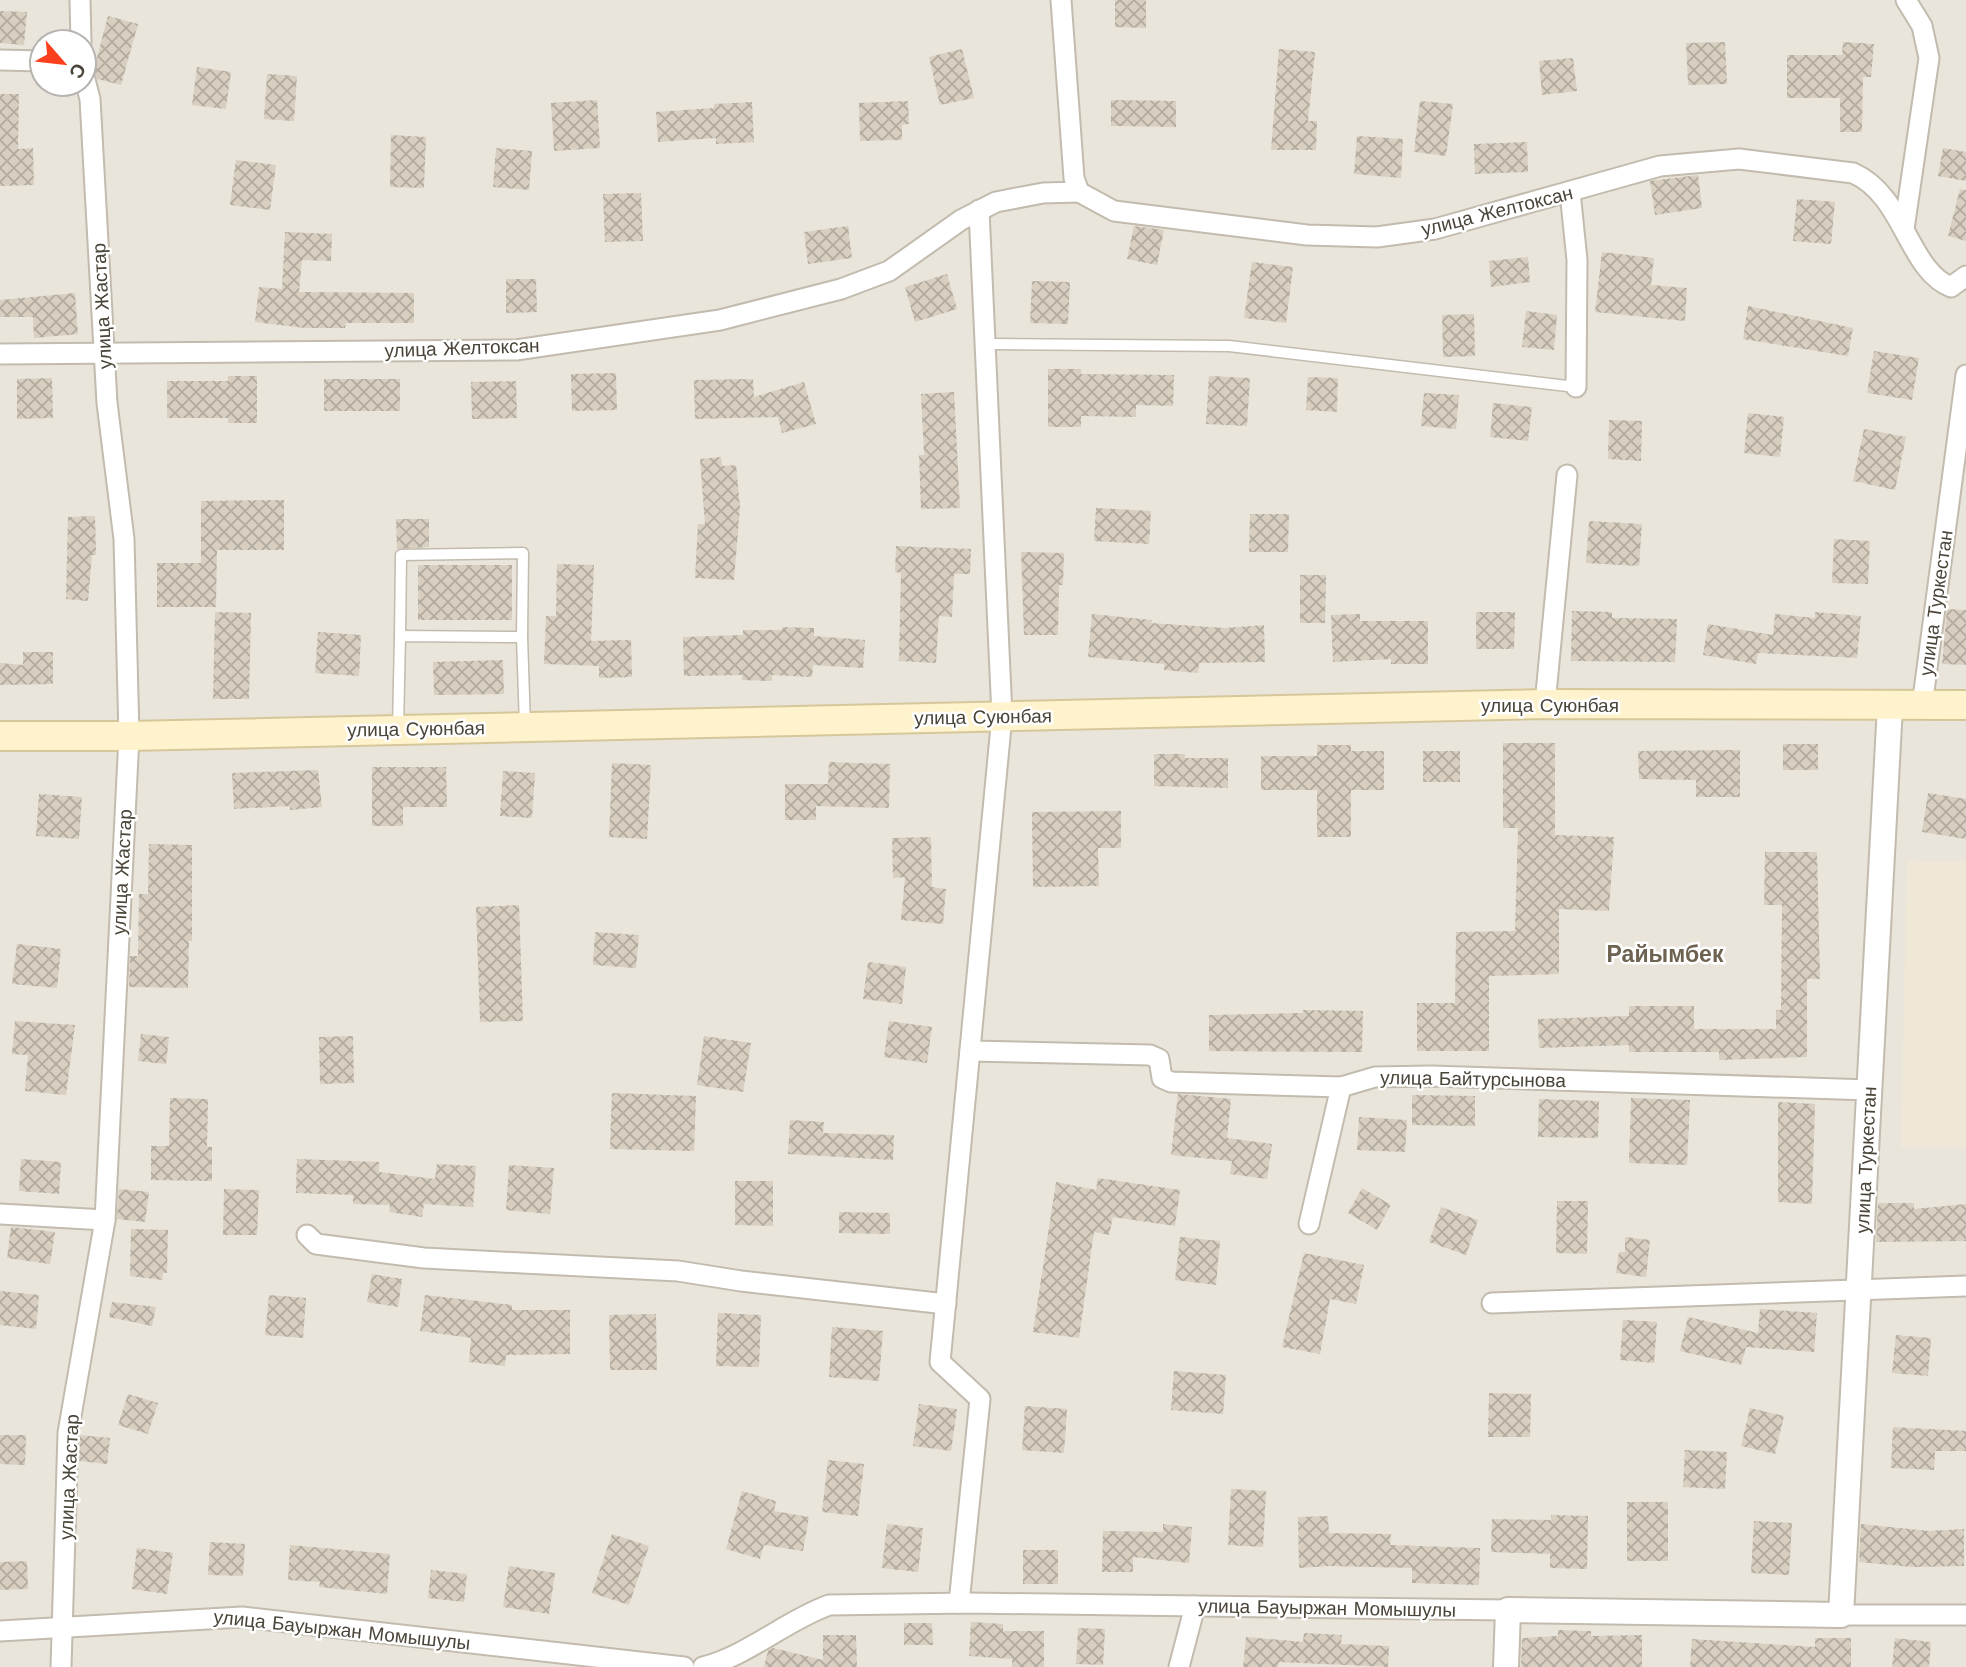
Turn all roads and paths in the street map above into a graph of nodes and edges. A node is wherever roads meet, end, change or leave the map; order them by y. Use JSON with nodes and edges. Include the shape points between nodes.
{"nodes":[{"id":1,"x":80,"y":0,"type":"edge"},
{"id":2,"x":1061,"y":0,"type":"edge"},
{"id":3,"x":1906,"y":0,"type":"edge"},
{"id":4,"x":81,"y":28,"type":"edge"},
{"id":5,"x":0,"y":60,"type":"edge"},
{"id":6,"x":28,"y":61,"type":"edge"},
{"id":7,"x":90,"y":98,"type":"edge"},
{"id":8,"x":1079,"y":192,"type":"junction"},
{"id":9,"x":1570,"y":192,"type":"junction"},
{"id":10,"x":979,"y":211,"type":"junction"},
{"id":11,"x":1904,"y":229,"type":"junction"},
{"id":12,"x":1966,"y":276,"type":"edge"},
{"id":13,"x":987,"y":344,"type":"junction"},
{"id":14,"x":106,"y":351,"type":"junction"},
{"id":15,"x":0,"y":354,"type":"edge"},
{"id":16,"x":1966,"y":375,"type":"edge"},
{"id":17,"x":1576,"y":387,"type":"joint"},
{"id":18,"x":1567,"y":474,"type":"dead end"},
{"id":19,"x":400,"y":636,"type":"junction"},
{"id":20,"x":522,"y":636,"type":"junction"},
{"id":21,"x":1545,"y":704,"type":"junction"},
{"id":22,"x":1966,"y":705,"type":"edge"},
{"id":23,"x":1890,"y":706,"type":"junction"},
{"id":24,"x":1922,"y":706,"type":"junction"},
{"id":25,"x":1002,"y":716,"type":"junction"},
{"id":26,"x":525,"y":727,"type":"junction"},
{"id":27,"x":398,"y":730,"type":"junction"},
{"id":28,"x":0,"y":736,"type":"edge"},
{"id":29,"x":129,"y":736,"type":"junction"},
{"id":30,"x":970,"y":1051,"type":"junction"},
{"id":31,"x":1342,"y":1087,"type":"junction"},
{"id":32,"x":1870,"y":1090,"type":"junction"},
{"id":33,"x":0,"y":1214,"type":"edge"},
{"id":34,"x":105,"y":1220,"type":"junction"},
{"id":35,"x":1309,"y":1224,"type":"dead end"},
{"id":36,"x":307,"y":1235,"type":"dead end"},
{"id":37,"x":1966,"y":1286,"type":"edge"},
{"id":38,"x":1860,"y":1290,"type":"junction"},
{"id":39,"x":1492,"y":1303,"type":"dead end"},
{"id":40,"x":946,"y":1304,"type":"junction"},
{"id":41,"x":959,"y":1603,"type":"junction"},
{"id":42,"x":1195,"y":1606,"type":"junction"},
{"id":43,"x":1508,"y":1610,"type":"junction"},
{"id":44,"x":1842,"y":1615,"type":"junction"},
{"id":45,"x":1966,"y":1615,"type":"edge"},
{"id":46,"x":62,"y":1629,"type":"junction"},
{"id":47,"x":0,"y":1631,"type":"edge"},
{"id":48,"x":61,"y":1667,"type":"edge"},
{"id":49,"x":684,"y":1667,"type":"edge"},
{"id":50,"x":703,"y":1667,"type":"edge"},
{"id":51,"x":1179,"y":1667,"type":"edge"},
{"id":52,"x":1506,"y":1667,"type":"edge"}],
"edges":[{"from":1,"to":4,"type":"street"},
{"from":2,"to":8,"type":"street","via":[[1074,178]]},
{"from":3,"to":11,"type":"street","via":[[1922,26],[1929,58]]},
{"from":5,"to":6,"type":"street"},
{"from":7,"to":14,"type":"street","name":"улица Жастар"},
{"from":8,"to":9,"type":"street","name":"улица Желтоксан","via":[[1114,211],[1307,235],[1377,237],[1434,229]]},
{"from":8,"to":10,"type":"street","name":"улица Желтоксан","via":[[1043,193],[996,202]]},
{"from":9,"to":11,"type":"street","name":"улица Желтоксан","via":[[1660,166],[1739,159],[1853,173],[1868,179]]},
{"from":9,"to":17,"type":"street","via":[[1577,260]]},
{"from":10,"to":13,"type":"street"},
{"from":10,"to":14,"type":"street","name":"улица Желтоксан","via":[[889,271],[841,289],[720,320],[516,350]]},
{"from":11,"to":12,"type":"street","name":"улица Желтоксан","via":[[1940,283],[1951,287]]},
{"from":13,"to":17,"type":"lane","via":[[1228,346]]},
{"from":13,"to":25,"type":"street"},
{"from":14,"to":15,"type":"street","name":"улица Желтоксан"},
{"from":14,"to":29,"type":"street","name":"улица Жастар","via":[[107,403],[124,539]]},
{"from":16,"to":24,"type":"street","name":"улица Туркестан"},
{"from":18,"to":21,"type":"street"},
{"from":19,"to":20,"type":"lane"},
{"from":19,"to":20,"type":"lane","via":[[401,555],[523,553]]},
{"from":19,"to":27,"type":"lane"},
{"from":20,"to":26,"type":"lane"},
{"from":21,"to":23,"type":"main road","name":"улица Суюнбая"},
{"from":21,"to":25,"type":"main road","name":"улица Суюнбая"},
{"from":22,"to":24,"type":"main road","name":"улица Суюнбая"},
{"from":23,"to":24,"type":"main road","name":"улица Суюнбая"},
{"from":23,"to":32,"type":"street","name":"улица Туркестан"},
{"from":25,"to":26,"type":"main road","name":"улица Суюнбая"},
{"from":25,"to":30,"type":"street"},
{"from":26,"to":27,"type":"main road","name":"улица Суюнбая"},
{"from":27,"to":29,"type":"main road","name":"улица Суюнбая"},
{"from":28,"to":29,"type":"main road","name":"улица Суюнбая"},
{"from":29,"to":34,"type":"street","name":"улица Жастар"},
{"from":30,"to":31,"type":"street","name":"улица Байтурсынова","via":[[1150,1055],[1159,1059],[1162,1078],[1171,1082]]},
{"from":30,"to":40,"type":"street"},
{"from":31,"to":32,"type":"street","name":"улица Байтурсынова","via":[[1375,1077],[1431,1076]]},
{"from":31,"to":35,"type":"street"},
{"from":32,"to":38,"type":"street","name":"улица Туркестан"},
{"from":33,"to":34,"type":"street"},
{"from":34,"to":46,"type":"street","name":"улица Жастар","via":[[68,1433]]},
{"from":36,"to":40,"type":"street","via":[[316,1244],[424,1258],[620,1266]]},
{"from":37,"to":38,"type":"street"},
{"from":38,"to":39,"type":"street"},
{"from":38,"to":44,"type":"street","name":"улица Туркестан"},
{"from":40,"to":41,"type":"street","via":[[940,1362],[980,1399]]},
{"from":41,"to":42,"type":"street","name":"улица Бауыржан Момышулы"},
{"from":41,"to":50,"type":"street","name":"улица Бауыржан Момышулы","via":[[829,1605],[725,1661]]},
{"from":42,"to":43,"type":"street","name":"улица Бауыржан Момышулы"},
{"from":42,"to":51,"type":"street"},
{"from":43,"to":44,"type":"street","name":"улица Бауыржан Момышулы"},
{"from":43,"to":52,"type":"street"},
{"from":44,"to":45,"type":"street","name":"улица Бауыржан Момышулы"},
{"from":46,"to":47,"type":"street","name":"улица Бауыржан Момышулы"},
{"from":46,"to":48,"type":"street","name":"улица Жастар"},
{"from":46,"to":49,"type":"street","name":"улица Бауыржан Момышулы","via":[[242,1617]]}]}
